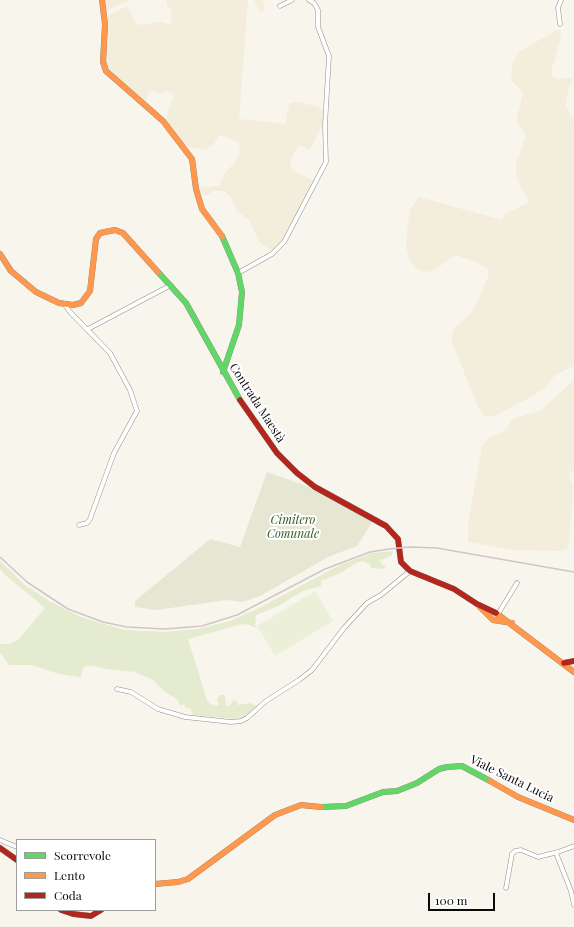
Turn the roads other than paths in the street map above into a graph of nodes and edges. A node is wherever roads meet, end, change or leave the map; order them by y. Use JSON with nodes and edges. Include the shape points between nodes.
{"nodes":[{"id":1,"x":102,"y":0,"type":"edge"},
{"id":2,"x":292,"y":0,"type":"edge"},
{"id":3,"x":309,"y":0,"type":"edge"},
{"id":4,"x":561,"y":0,"type":"edge"},
{"id":5,"x":280,"y":6,"type":"dead end"},
{"id":6,"x":560,"y":24,"type":"dead end"},
{"id":7,"x":0,"y":254,"type":"edge"},
{"id":8,"x":238,"y":273,"type":"junction"},
{"id":9,"x":171,"y":285,"type":"junction"},
{"id":10,"x":65,"y":305,"type":"junction"},
{"id":11,"x":88,"y":329,"type":"junction"},
{"id":12,"x":223,"y":372,"type":"junction"},
{"id":13,"x":79,"y":525,"type":"dead end"},
{"id":14,"x":410,"y":571,"type":"junction"},
{"id":15,"x":517,"y":583,"type":"dead end"},
{"id":16,"x":477,"y":604,"type":"junction"},
{"id":17,"x":498,"y":614,"type":"junction"},
{"id":18,"x":512,"y":623,"type":"junction"},
{"id":19,"x":574,"y":661,"type":"edge"},
{"id":20,"x":564,"y":663,"type":"junction"},
{"id":21,"x":574,"y":672,"type":"edge"},
{"id":22,"x":117,"y":689,"type":"dead end"},
{"id":23,"x":574,"y":820,"type":"edge"},
{"id":24,"x":0,"y":840,"type":"edge"},
{"id":25,"x":574,"y":846,"type":"edge"},
{"id":26,"x":16,"y":847,"type":"edge"},
{"id":27,"x":0,"y":848,"type":"edge"},
{"id":28,"x":556,"y":853,"type":"junction"},
{"id":29,"x":16,"y":859,"type":"edge"},
{"id":30,"x":156,"y":884,"type":"edge"},
{"id":31,"x":506,"y":888,"type":"dead end"},
{"id":32,"x":574,"y":905,"type":"edge"},
{"id":33,"x":64,"y":911,"type":"edge"},
{"id":34,"x":99,"y":911,"type":"edge"}],
"edges":[{"from":1,"to":8,"type":"street","via":[[105,24],[103,62],[106,71],[163,121],[192,159],[202,209],[220,231]]},
{"from":2,"to":5,"type":"street"},
{"from":3,"to":8,"type":"street","via":[[318,10],[318,27],[329,56],[325,125],[326,162],[284,242],[272,254]]},
{"from":4,"to":6,"type":"street","via":[[558,8]]},
{"from":7,"to":10,"type":"street","via":[[19,280],[36,292]]},
{"from":8,"to":12,"type":"street","via":[[242,292],[239,324]]},
{"from":9,"to":10,"type":"street","name":"Contrada Maestà","via":[[123,233],[106,230],[96,239],[92,282],[87,297],[80,303]]},
{"from":9,"to":11,"type":"street"},
{"from":9,"to":12,"type":"street","name":"Contrada Maestà","via":[[192,313]]},
{"from":10,"to":11,"type":"street"},
{"from":11,"to":13,"type":"street","via":[[110,353],[130,390],[137,411],[114,453],[90,519],[87,523]]},
{"from":12,"to":14,"type":"street","name":"Contrada Maestà","via":[[257,428],[277,453],[305,481],[386,526],[395,535],[399,543],[401,562]]},
{"from":14,"to":16,"type":"street","via":[[454,589]]},
{"from":14,"to":22,"type":"street","via":[[367,603],[312,670],[266,700],[241,721],[185,717],[158,709],[131,692]]},
{"from":15,"to":17,"type":"street"},
{"from":16,"to":17,"type":"street"},
{"from":16,"to":18,"type":"street","via":[[493,620]]},
{"from":17,"to":18,"type":"street"},
{"from":18,"to":20,"type":"street"},
{"from":19,"to":20,"type":"street"},
{"from":20,"to":21,"type":"street"},
{"from":23,"to":30,"type":"street","name":"Viale Santa Lucia","via":[[518,797],[468,768],[454,766],[439,769],[417,783],[397,791],[383,792],[346,806],[293,806],[275,816],[188,879]]},
{"from":24,"to":26,"type":"street"},
{"from":25,"to":28,"type":"street"},
{"from":27,"to":29,"type":"street"},
{"from":28,"to":31,"type":"street","via":[[538,857],[521,850],[515,851],[512,854]]},
{"from":28,"to":32,"type":"street"},
{"from":33,"to":34,"type":"street","via":[[82,916],[91,916]]}]}
